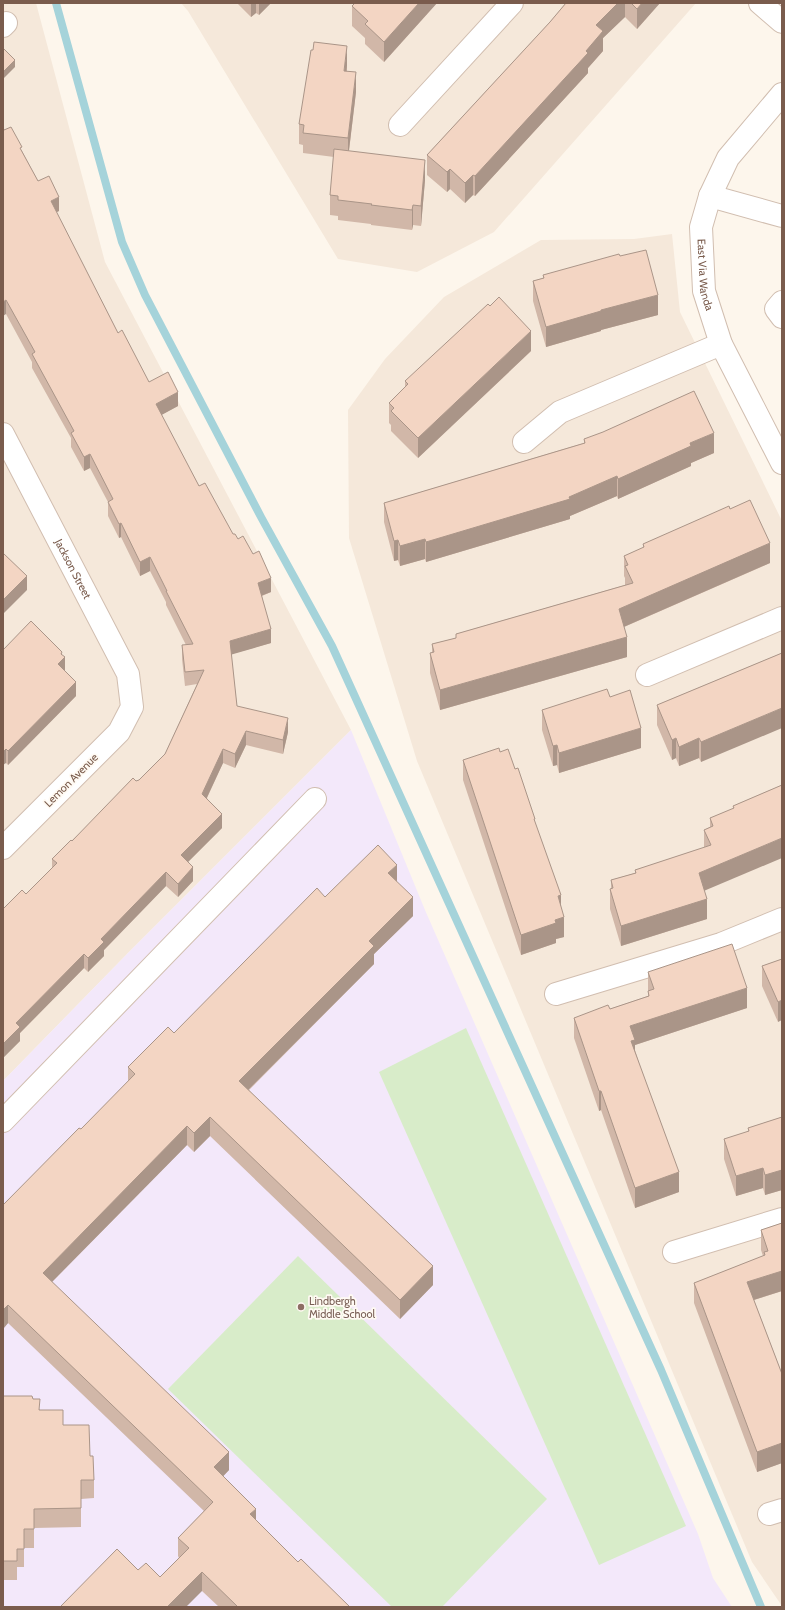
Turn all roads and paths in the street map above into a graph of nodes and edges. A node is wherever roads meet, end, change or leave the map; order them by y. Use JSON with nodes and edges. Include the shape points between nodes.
{"nodes":[{"id":1,"x":512,"y":3,"type":"edge"},
{"id":2,"x":760,"y":3,"type":"edge"},
{"id":3,"x":782,"y":22,"type":"edge"},
{"id":4,"x":782,"y":94,"type":"edge"},
{"id":5,"x":400,"y":125,"type":"dead end"},
{"id":6,"x":710,"y":196,"type":"junction"},
{"id":7,"x":782,"y":216,"type":"edge"},
{"id":8,"x":782,"y":302,"type":"edge"},
{"id":9,"x":782,"y":317,"type":"edge"},
{"id":10,"x":721,"y":344,"type":"junction"},
{"id":11,"x":3,"y":434,"type":"edge"},
{"id":12,"x":524,"y":442,"type":"dead end"},
{"id":13,"x":782,"y":463,"type":"edge"},
{"id":14,"x":782,"y":618,"type":"edge"},
{"id":15,"x":647,"y":675,"type":"dead end"},
{"id":16,"x":132,"y":707,"type":"joint"},
{"id":17,"x":316,"y":798,"type":"dead end"},
{"id":18,"x":3,"y":848,"type":"edge"},
{"id":19,"x":782,"y":919,"type":"edge"},
{"id":20,"x":556,"y":994,"type":"dead end"},
{"id":21,"x":3,"y":1121,"type":"edge"},
{"id":22,"x":782,"y":1219,"type":"edge"},
{"id":23,"x":674,"y":1252,"type":"dead end"}],
"edges":[{"from":1,"to":5,"type":"street"},
{"from":2,"to":3,"type":"street"},
{"from":4,"to":6,"type":"street","name":"East Via Wanda","via":[[728,158]]},
{"from":6,"to":7,"type":"street"},
{"from":6,"to":10,"type":"street","name":"East Via Wanda","via":[[701,227],[704,291]]},
{"from":8,"to":9,"type":"street","via":[[776,309]]},
{"from":10,"to":12,"type":"street","via":[[560,412]]},
{"from":10,"to":13,"type":"street","name":"East Via Wanda"},
{"from":11,"to":16,"type":"street","name":"Jackson Street","via":[[128,674]]},
{"from":14,"to":15,"type":"street"},
{"from":16,"to":18,"type":"street","name":"Lemon Avenue","via":[[119,732]]},
{"from":17,"to":21,"type":"street"},
{"from":19,"to":20,"type":"street","via":[[721,944]]},
{"from":22,"to":23,"type":"street"}]}
